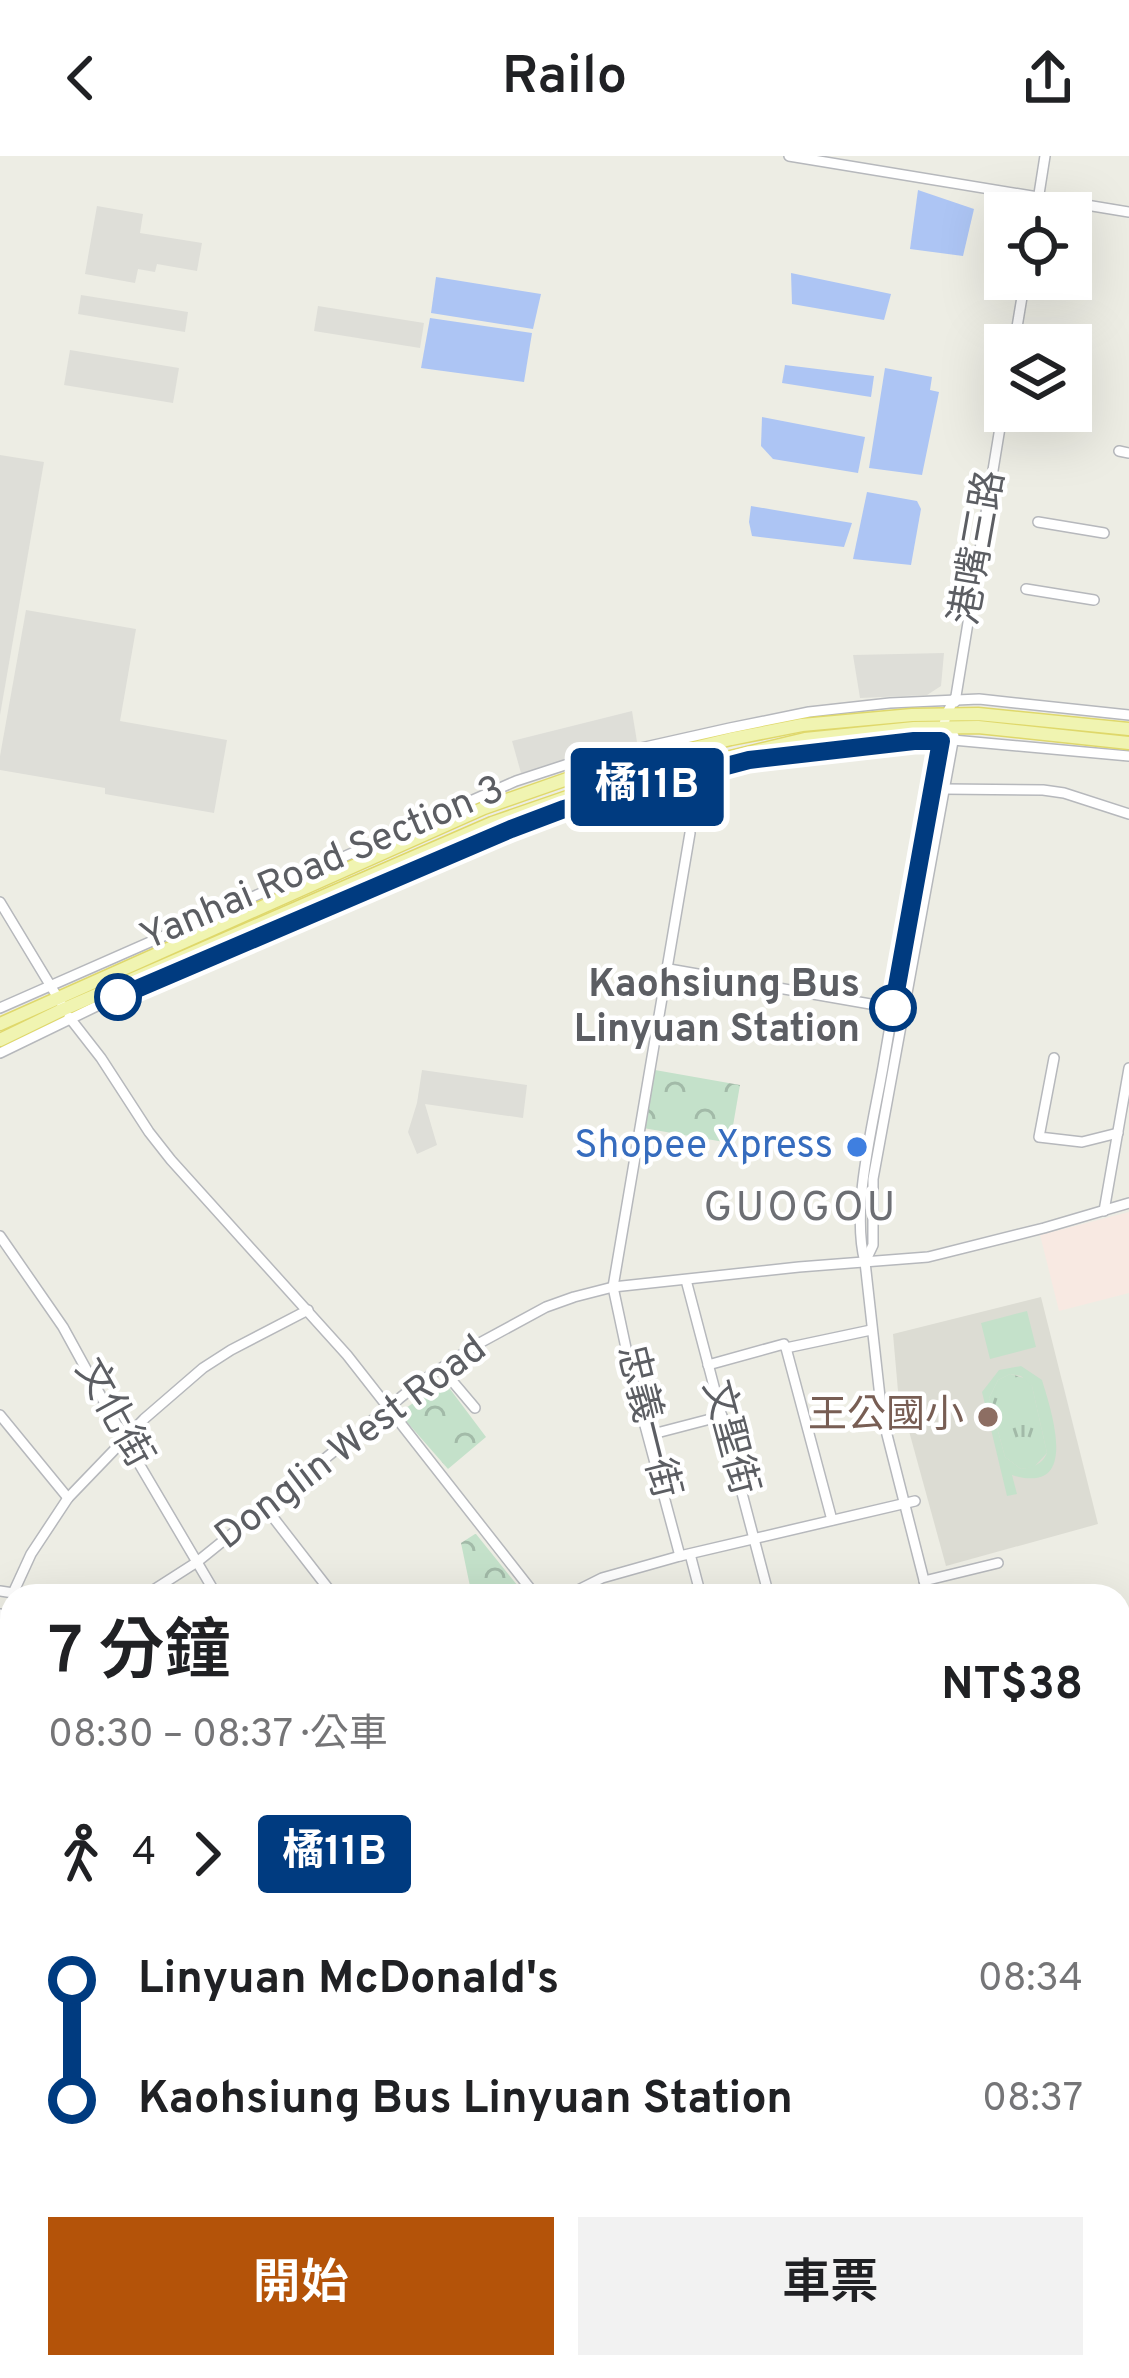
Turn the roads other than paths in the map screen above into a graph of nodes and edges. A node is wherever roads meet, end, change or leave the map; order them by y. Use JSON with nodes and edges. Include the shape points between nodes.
{"nodes":[{"id":1,"x":789,"y":156,"type":"edge"},
{"id":2,"x":1045,"y":156,"type":"edge"},
{"id":3,"x":1008,"y":192,"type":"edge"},
{"id":4,"x":1039,"y":192,"type":"edge"},
{"id":5,"x":1092,"y":206,"type":"edge"},
{"id":6,"x":1129,"y":212,"type":"edge"},
{"id":7,"x":999,"y":432,"type":"edge"},
{"id":8,"x":1038,"y":522,"type":"dead end"},
{"id":9,"x":1104,"y":533,"type":"dead end"},
{"id":10,"x":1026,"y":589,"type":"dead end"},
{"id":11,"x":1094,"y":600,"type":"dead end"},
{"id":12,"x":954,"y":699,"type":"junction"},
{"id":13,"x":1129,"y":715,"type":"edge"},
{"id":14,"x":949,"y":727,"type":"junction"},
{"id":15,"x":1129,"y":729,"type":"edge"},
{"id":16,"x":731,"y":733,"type":"junction"},
{"id":17,"x":1129,"y":743,"type":"edge"},
{"id":18,"x":1129,"y":756,"type":"edge"},
{"id":19,"x":553,"y":776,"type":"junction"},
{"id":20,"x":938,"y":789,"type":"junction"},
{"id":21,"x":562,"y":804,"type":"junction"},
{"id":22,"x":1129,"y":814,"type":"edge"},
{"id":23,"x":690,"y":833,"type":"dead end"},
{"id":24,"x":0,"y":902,"type":"edge"},
{"id":25,"x":245,"y":921,"type":"junction"},
{"id":26,"x":669,"y":969,"type":"junction"},
{"id":27,"x":60,"y":1003,"type":"junction"},
{"id":28,"x":0,"y":1008,"type":"edge"},
{"id":29,"x":899,"y":1009,"type":"junction"},
{"id":30,"x":0,"y":1024,"type":"edge"},
{"id":31,"x":0,"y":1040,"type":"edge"},
{"id":32,"x":0,"y":1053,"type":"edge"},
{"id":33,"x":1054,"y":1058,"type":"dead end"},
{"id":34,"x":1129,"y":1068,"type":"edge"},
{"id":35,"x":1118,"y":1133,"type":"junction"},
{"id":36,"x":1129,"y":1203,"type":"edge"},
{"id":37,"x":1104,"y":1211,"type":"junction"},
{"id":38,"x":0,"y":1236,"type":"edge"},
{"id":39,"x":865,"y":1262,"type":"junction"},
{"id":40,"x":686,"y":1280,"type":"junction"},
{"id":41,"x":613,"y":1287,"type":"junction"},
{"id":42,"x":308,"y":1310,"type":"junction"},
{"id":43,"x":871,"y":1330,"type":"junction"},
{"id":44,"x":787,"y":1348,"type":"junction"},
{"id":45,"x":708,"y":1364,"type":"junction"},
{"id":46,"x":442,"y":1369,"type":"junction"},
{"id":47,"x":386,"y":1407,"type":"junction"},
{"id":48,"x":475,"y":1408,"type":"dead end"},
{"id":49,"x":0,"y":1415,"type":"edge"},
{"id":50,"x":722,"y":1416,"type":"junction"},
{"id":51,"x":649,"y":1435,"type":"junction"},
{"id":52,"x":125,"y":1440,"type":"junction"},
{"id":53,"x":68,"y":1498,"type":"junction"},
{"id":54,"x":910,"y":1502,"type":"junction"},
{"id":55,"x":265,"y":1507,"type":"junction"},
{"id":56,"x":832,"y":1520,"type":"junction"},
{"id":57,"x":755,"y":1538,"type":"junction"},
{"id":58,"x":685,"y":1555,"type":"junction"},
{"id":59,"x":197,"y":1562,"type":"junction"},
{"id":60,"x":998,"y":1563,"type":"dead end"},
{"id":61,"x":925,"y":1581,"type":"junction"},
{"id":62,"x":17,"y":1584,"type":"edge"},
{"id":63,"x":163,"y":1584,"type":"edge"},
{"id":64,"x":210,"y":1584,"type":"edge"},
{"id":65,"x":325,"y":1584,"type":"edge"},
{"id":66,"x":526,"y":1584,"type":"edge"},
{"id":67,"x":590,"y":1584,"type":"edge"},
{"id":68,"x":696,"y":1584,"type":"edge"},
{"id":69,"x":766,"y":1584,"type":"edge"},
{"id":70,"x":926,"y":1584,"type":"edge"}],
"edges":[{"from":1,"to":3,"type":"street"},
{"from":2,"to":4,"type":"street"},
{"from":5,"to":6,"type":"street"},
{"from":7,"to":12,"type":"street","name":"港嘴三路"},
{"from":8,"to":9,"type":"street"},
{"from":10,"to":11,"type":"street"},
{"from":12,"to":13,"type":"street","name":"Yanhai Road Section 3"},
{"from":12,"to":14,"type":"street","name":"港嘴三路"},
{"from":12,"to":16,"type":"street","name":"Yanhai Road Section 3","via":[[809,712]]},
{"from":14,"to":15,"type":"main road","via":[[978,714]]},
{"from":14,"to":16,"type":"main road","name":"Yanhai Road Section 3","via":[[802,725]]},
{"from":14,"to":17,"type":"main road"},
{"from":14,"to":18,"type":"street"},
{"from":14,"to":20,"type":"street","name":"港嘴三路"},
{"from":14,"to":21,"type":"main road","name":"Yanhai Road Section 3","via":[[805,739]]},
{"from":16,"to":19,"type":"main road","name":"Yanhai Road Section 3"},
{"from":19,"to":21,"type":"street"},
{"from":19,"to":25,"type":"main road","name":"Yanhai Road Section 3"},
{"from":20,"to":22,"type":"street","via":[[1043,790]]},
{"from":20,"to":29,"type":"street","name":"港嘴三路"},
{"from":21,"to":25,"type":"main road","name":"Yanhai Road Section 3"},
{"from":23,"to":26,"type":"street"},
{"from":24,"to":27,"type":"street"},
{"from":25,"to":27,"type":"main road","name":"Yanhai Road Section 3"},
{"from":25,"to":27,"type":"street","name":"Yanhai Road Section 3"},
{"from":26,"to":29,"type":"street"},
{"from":26,"to":41,"type":"street"},
{"from":27,"to":28,"type":"street"},
{"from":27,"to":30,"type":"main road"},
{"from":27,"to":31,"type":"main road"},
{"from":27,"to":32,"type":"street"},
{"from":27,"to":42,"type":"street","via":[[148,1132]]},
{"from":29,"to":39,"type":"street","name":"港嘴三路"},
{"from":33,"to":35,"type":"street","via":[[1039,1137],[1082,1142]]},
{"from":34,"to":35,"type":"street"},
{"from":35,"to":37,"type":"street"},
{"from":36,"to":37,"type":"street","name":"Donglin West Road"},
{"from":37,"to":39,"type":"street","name":"Donglin West Road","via":[[928,1257]]},
{"from":38,"to":52,"type":"street","name":"文化街","via":[[63,1327]]},
{"from":39,"to":40,"type":"street","name":"Donglin West Road"},
{"from":39,"to":43,"type":"street","name":"港嘴三路"},
{"from":40,"to":41,"type":"street","name":"Donglin West Road"},
{"from":40,"to":45,"type":"street","name":"文聖街"},
{"from":41,"to":46,"type":"street","name":"Donglin West Road","via":[[546,1307]]},
{"from":41,"to":51,"type":"street","name":"忠義一街"},
{"from":42,"to":47,"type":"street"},
{"from":42,"to":52,"type":"street","via":[[203,1368]]},
{"from":43,"to":44,"type":"street"},
{"from":43,"to":54,"type":"street","name":"港嘴三路","via":[[882,1415]]},
{"from":44,"to":45,"type":"street"},
{"from":44,"to":56,"type":"street"},
{"from":45,"to":50,"type":"street","name":"文聖街"},
{"from":46,"to":47,"type":"street","name":"Donglin West Road"},
{"from":46,"to":48,"type":"street"},
{"from":47,"to":55,"type":"street","name":"Donglin West Road"},
{"from":47,"to":66,"type":"street"},
{"from":49,"to":53,"type":"street"},
{"from":50,"to":51,"type":"street"},
{"from":50,"to":57,"type":"street","name":"文聖街"},
{"from":51,"to":58,"type":"street","name":"忠義一街"},
{"from":52,"to":53,"type":"street"},
{"from":52,"to":59,"type":"street","name":"文化街"},
{"from":53,"to":62,"type":"street"},
{"from":54,"to":56,"type":"street"},
{"from":54,"to":61,"type":"street","name":"港嘴三路"},
{"from":55,"to":59,"type":"street","name":"Donglin West Road"},
{"from":55,"to":65,"type":"street"},
{"from":56,"to":57,"type":"street"},
{"from":57,"to":58,"type":"street"},
{"from":57,"to":69,"type":"street","name":"文聖街"},
{"from":58,"to":67,"type":"street"},
{"from":58,"to":68,"type":"street","name":"忠義一街"},
{"from":59,"to":63,"type":"street","name":"Donglin West Road"},
{"from":59,"to":64,"type":"street","name":"文化街"},
{"from":60,"to":61,"type":"street"},
{"from":61,"to":70,"type":"street","name":"港嘴三路"}]}
